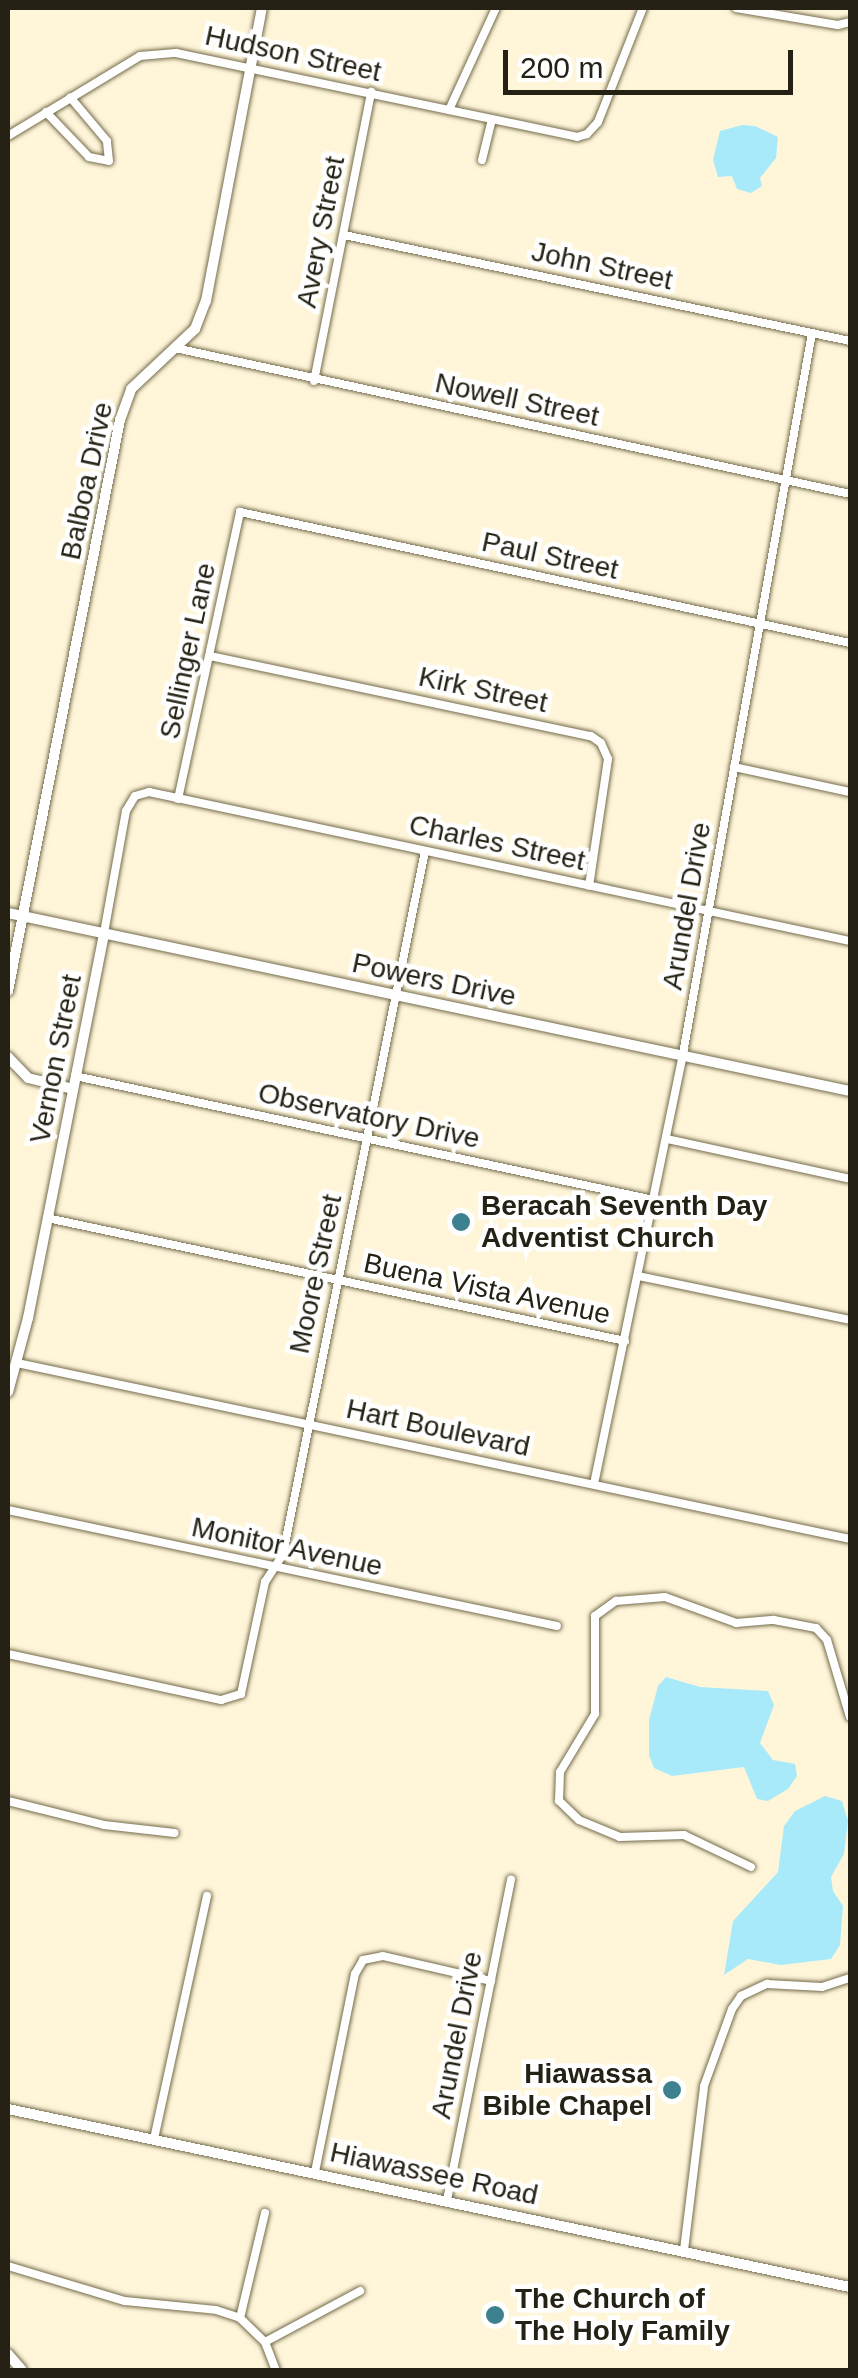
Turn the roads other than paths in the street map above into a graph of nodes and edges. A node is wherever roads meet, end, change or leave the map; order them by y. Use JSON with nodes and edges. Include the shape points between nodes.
{"nodes":[{"id":1,"x":262,"y":8,"type":"edge"},
{"id":2,"x":496,"y":8,"type":"edge"},
{"id":3,"x":644,"y":8,"type":"edge"},
{"id":4,"x":736,"y":8,"type":"edge"},
{"id":5,"x":850,"y":22,"type":"edge"},
{"id":6,"x":250,"y":66,"type":"junction"},
{"id":7,"x":371,"y":92,"type":"junction"},
{"id":8,"x":70,"y":97,"type":"junction"},
{"id":9,"x":449,"y":110,"type":"junction"},
{"id":10,"x":46,"y":112,"type":"junction"},
{"id":11,"x":492,"y":118,"type":"junction"},
{"id":12,"x":8,"y":136,"type":"edge"},
{"id":13,"x":482,"y":160,"type":"dead end"},
{"id":14,"x":344,"y":235,"type":"junction"},
{"id":15,"x":812,"y":333,"type":"junction"},
{"id":16,"x":850,"y":341,"type":"edge"},
{"id":17,"x":175,"y":348,"type":"junction"},
{"id":18,"x":314,"y":381,"type":"junction"},
{"id":19,"x":782,"y":480,"type":"junction"},
{"id":20,"x":850,"y":494,"type":"edge"},
{"id":21,"x":240,"y":512,"type":"joint"},
{"id":22,"x":758,"y":623,"type":"junction"},
{"id":23,"x":850,"y":643,"type":"edge"},
{"id":24,"x":210,"y":656,"type":"junction"},
{"id":25,"x":734,"y":766,"type":"junction"},
{"id":26,"x":850,"y":792,"type":"edge"},
{"id":27,"x":135,"y":796,"type":"joint"},
{"id":28,"x":178,"y":798,"type":"junction"},
{"id":29,"x":425,"y":851,"type":"junction"},
{"id":30,"x":589,"y":886,"type":"junction"},
{"id":31,"x":709,"y":911,"type":"junction"},
{"id":32,"x":8,"y":913,"type":"edge"},
{"id":33,"x":22,"y":916,"type":"junction"},
{"id":34,"x":104,"y":933,"type":"junction"},
{"id":35,"x":850,"y":941,"type":"edge"},
{"id":36,"x":8,"y":991,"type":"edge"},
{"id":37,"x":396,"y":995,"type":"junction"},
{"id":38,"x":682,"y":1055,"type":"junction"},
{"id":39,"x":8,"y":1057,"type":"edge"},
{"id":40,"x":75,"y":1076,"type":"junction"},
{"id":41,"x":72,"y":1089,"type":"junction"},
{"id":42,"x":850,"y":1091,"type":"edge"},
{"id":43,"x":367,"y":1138,"type":"junction"},
{"id":44,"x":666,"y":1138,"type":"junction"},
{"id":45,"x":850,"y":1179,"type":"edge"},
{"id":46,"x":654,"y":1200,"type":"junction"},
{"id":47,"x":47,"y":1218,"type":"junction"},
{"id":48,"x":638,"y":1276,"type":"junction"},
{"id":49,"x":338,"y":1281,"type":"junction"},
{"id":50,"x":850,"y":1320,"type":"edge"},
{"id":51,"x":625,"y":1340,"type":"junction"},
{"id":52,"x":17,"y":1363,"type":"junction"},
{"id":53,"x":8,"y":1392,"type":"edge"},
{"id":54,"x":308,"y":1424,"type":"junction"},
{"id":55,"x":594,"y":1484,"type":"junction"},
{"id":56,"x":8,"y":1510,"type":"edge"},
{"id":57,"x":850,"y":1539,"type":"edge"},
{"id":58,"x":275,"y":1568,"type":"junction"},
{"id":59,"x":557,"y":1626,"type":"dead end"},
{"id":60,"x":8,"y":1654,"type":"edge"},
{"id":61,"x":850,"y":1716,"type":"edge"},
{"id":62,"x":8,"y":1802,"type":"edge"},
{"id":63,"x":176,"y":1833,"type":"dead end"},
{"id":64,"x":752,"y":1867,"type":"dead end"},
{"id":65,"x":512,"y":1879,"type":"dead end"},
{"id":66,"x":207,"y":1896,"type":"dead end"},
{"id":67,"x":850,"y":1978,"type":"edge"},
{"id":68,"x":491,"y":1980,"type":"junction"},
{"id":69,"x":8,"y":2108,"type":"edge"},
{"id":70,"x":154,"y":2139,"type":"junction"},
{"id":71,"x":314,"y":2172,"type":"junction"},
{"id":72,"x":448,"y":2200,"type":"junction"},
{"id":73,"x":265,"y":2212,"type":"dead end"},
{"id":74,"x":684,"y":2250,"type":"junction"},
{"id":75,"x":8,"y":2266,"type":"edge"},
{"id":76,"x":850,"y":2287,"type":"edge"},
{"id":77,"x":360,"y":2292,"type":"dead end"},
{"id":78,"x":240,"y":2318,"type":"junction"},
{"id":79,"x":264,"y":2342,"type":"junction"},
{"id":80,"x":8,"y":2354,"type":"edge"},
{"id":81,"x":22,"y":2370,"type":"edge"},
{"id":82,"x":276,"y":2370,"type":"edge"}],
"edges":[{"from":1,"to":6,"type":"street","name":"Balboa Drive"},
{"from":2,"to":9,"type":"street"},
{"from":3,"to":11,"type":"street","name":"Hudson Street","via":[[598,122],[587,134]]},
{"from":4,"to":5,"type":"street"},
{"from":6,"to":7,"type":"street","name":"Hudson Street"},
{"from":6,"to":8,"type":"street","name":"Hudson Street","via":[[176,53],[140,56]]},
{"from":6,"to":17,"type":"street","name":"Balboa Drive","via":[[206,301],[195,329]]},
{"from":7,"to":9,"type":"street","name":"Hudson Street"},
{"from":7,"to":14,"type":"street","name":"Avery Street"},
{"from":8,"to":10,"type":"street","name":"Hudson Street"},
{"from":8,"to":10,"type":"street","via":[[107,141],[109,161],[88,157]]},
{"from":9,"to":11,"type":"street","name":"Hudson Street"},
{"from":10,"to":12,"type":"street","name":"Hudson Street"},
{"from":11,"to":13,"type":"street"},
{"from":14,"to":15,"type":"street","name":"John Street"},
{"from":14,"to":18,"type":"street","name":"Avery Street"},
{"from":15,"to":16,"type":"street","name":"John Street"},
{"from":15,"to":19,"type":"street","name":"Arundel Drive"},
{"from":17,"to":18,"type":"street","name":"Nowell Street"},
{"from":17,"to":33,"type":"street","name":"Balboa Drive","via":[[131,389],[120,420]]},
{"from":18,"to":19,"type":"street","name":"Nowell Street"},
{"from":19,"to":20,"type":"street","name":"Nowell Street"},
{"from":19,"to":22,"type":"street","name":"Arundel Drive"},
{"from":21,"to":22,"type":"street","name":"Paul Street"},
{"from":21,"to":24,"type":"street","name":"Sellinger Lane"},
{"from":22,"to":23,"type":"street","name":"Paul Street"},
{"from":22,"to":25,"type":"street","name":"Arundel Drive"},
{"from":24,"to":28,"type":"street","name":"Sellinger Lane"},
{"from":24,"to":30,"type":"street","name":"Kirk Street","via":[[591,736],[608,760]]},
{"from":25,"to":26,"type":"street"},
{"from":25,"to":31,"type":"street","name":"Arundel Drive"},
{"from":27,"to":28,"type":"street","name":"Charles Street"},
{"from":27,"to":34,"type":"street","name":"Vernon Street","via":[[126,811]]},
{"from":28,"to":29,"type":"street","name":"Charles Street"},
{"from":29,"to":30,"type":"street","name":"Charles Street"},
{"from":29,"to":37,"type":"street","name":"Moore Street"},
{"from":30,"to":31,"type":"street","name":"Charles Street"},
{"from":31,"to":35,"type":"street","name":"Charles Street"},
{"from":31,"to":38,"type":"street","name":"Arundel Drive"},
{"from":32,"to":33,"type":"street","name":"Powers Drive"},
{"from":33,"to":34,"type":"street","name":"Powers Drive"},
{"from":33,"to":36,"type":"street","name":"Balboa Drive"},
{"from":34,"to":37,"type":"street","name":"Powers Drive"},
{"from":34,"to":40,"type":"street","name":"Vernon Street"},
{"from":37,"to":38,"type":"street","name":"Powers Drive"},
{"from":37,"to":43,"type":"street","name":"Moore Street"},
{"from":38,"to":42,"type":"street","name":"Powers Drive"},
{"from":38,"to":44,"type":"street","name":"Arundel Drive"},
{"from":39,"to":41,"type":"street","via":[[28,1078]]},
{"from":40,"to":41,"type":"street","name":"Vernon Street"},
{"from":40,"to":43,"type":"street","name":"Observatory Drive"},
{"from":41,"to":47,"type":"street","name":"Vernon Street"},
{"from":43,"to":46,"type":"street","name":"Observatory Drive"},
{"from":43,"to":49,"type":"street","name":"Moore Street"},
{"from":44,"to":45,"type":"street"},
{"from":44,"to":46,"type":"street","name":"Arundel Drive"},
{"from":46,"to":48,"type":"street","name":"Arundel Drive"},
{"from":47,"to":49,"type":"street","name":"Buena Vista Avenue"},
{"from":47,"to":52,"type":"street","name":"Vernon Street"},
{"from":48,"to":50,"type":"street"},
{"from":48,"to":51,"type":"street","name":"Arundel Drive"},
{"from":49,"to":51,"type":"street","name":"Buena Vista Avenue"},
{"from":49,"to":54,"type":"street","name":"Moore Street"},
{"from":51,"to":55,"type":"street","name":"Arundel Drive"},
{"from":52,"to":53,"type":"street","name":"Vernon Street"},
{"from":52,"to":54,"type":"street","name":"Hart Boulevard"},
{"from":54,"to":55,"type":"street","name":"Hart Boulevard"},
{"from":54,"to":58,"type":"street","name":"Moore Street"},
{"from":55,"to":57,"type":"street","name":"Hart Boulevard"},
{"from":56,"to":58,"type":"street","name":"Monitor Avenue"},
{"from":58,"to":59,"type":"street","name":"Monitor Avenue"},
{"from":58,"to":60,"type":"street","name":"Moore Street","via":[[264,1582],[236,1698]]},
{"from":61,"to":64,"type":"street","via":[[826,1640],[816,1628],[774,1620],[736,1623],[665,1597],[616,1602],[595,1616],[595,1714],[560,1772],[559,1801],[578,1820],[620,1837],[684,1835]]},
{"from":62,"to":63,"type":"street","via":[[104,1825]]},
{"from":65,"to":68,"type":"street","name":"Arundel Drive"},
{"from":66,"to":70,"type":"street"},
{"from":67,"to":74,"type":"street","via":[[822,1987],[767,1984],[741,1996],[732,2009],[704,2086]]},
{"from":68,"to":71,"type":"street","via":[[383,1956],[364,1960],[355,1974]]},
{"from":68,"to":72,"type":"street","name":"Arundel Drive"},
{"from":69,"to":70,"type":"street","name":"Hiawassee Road"},
{"from":70,"to":71,"type":"street","name":"Hiawassee Road"},
{"from":71,"to":72,"type":"street","name":"Hiawassee Road"},
{"from":72,"to":74,"type":"street","name":"Hiawassee Road"},
{"from":73,"to":78,"type":"street"},
{"from":74,"to":76,"type":"street","name":"Hiawassee Road"},
{"from":75,"to":78,"type":"street","via":[[125,2301]]},
{"from":77,"to":79,"type":"street"},
{"from":78,"to":79,"type":"street"},
{"from":79,"to":82,"type":"street"},
{"from":80,"to":81,"type":"street"}]}
